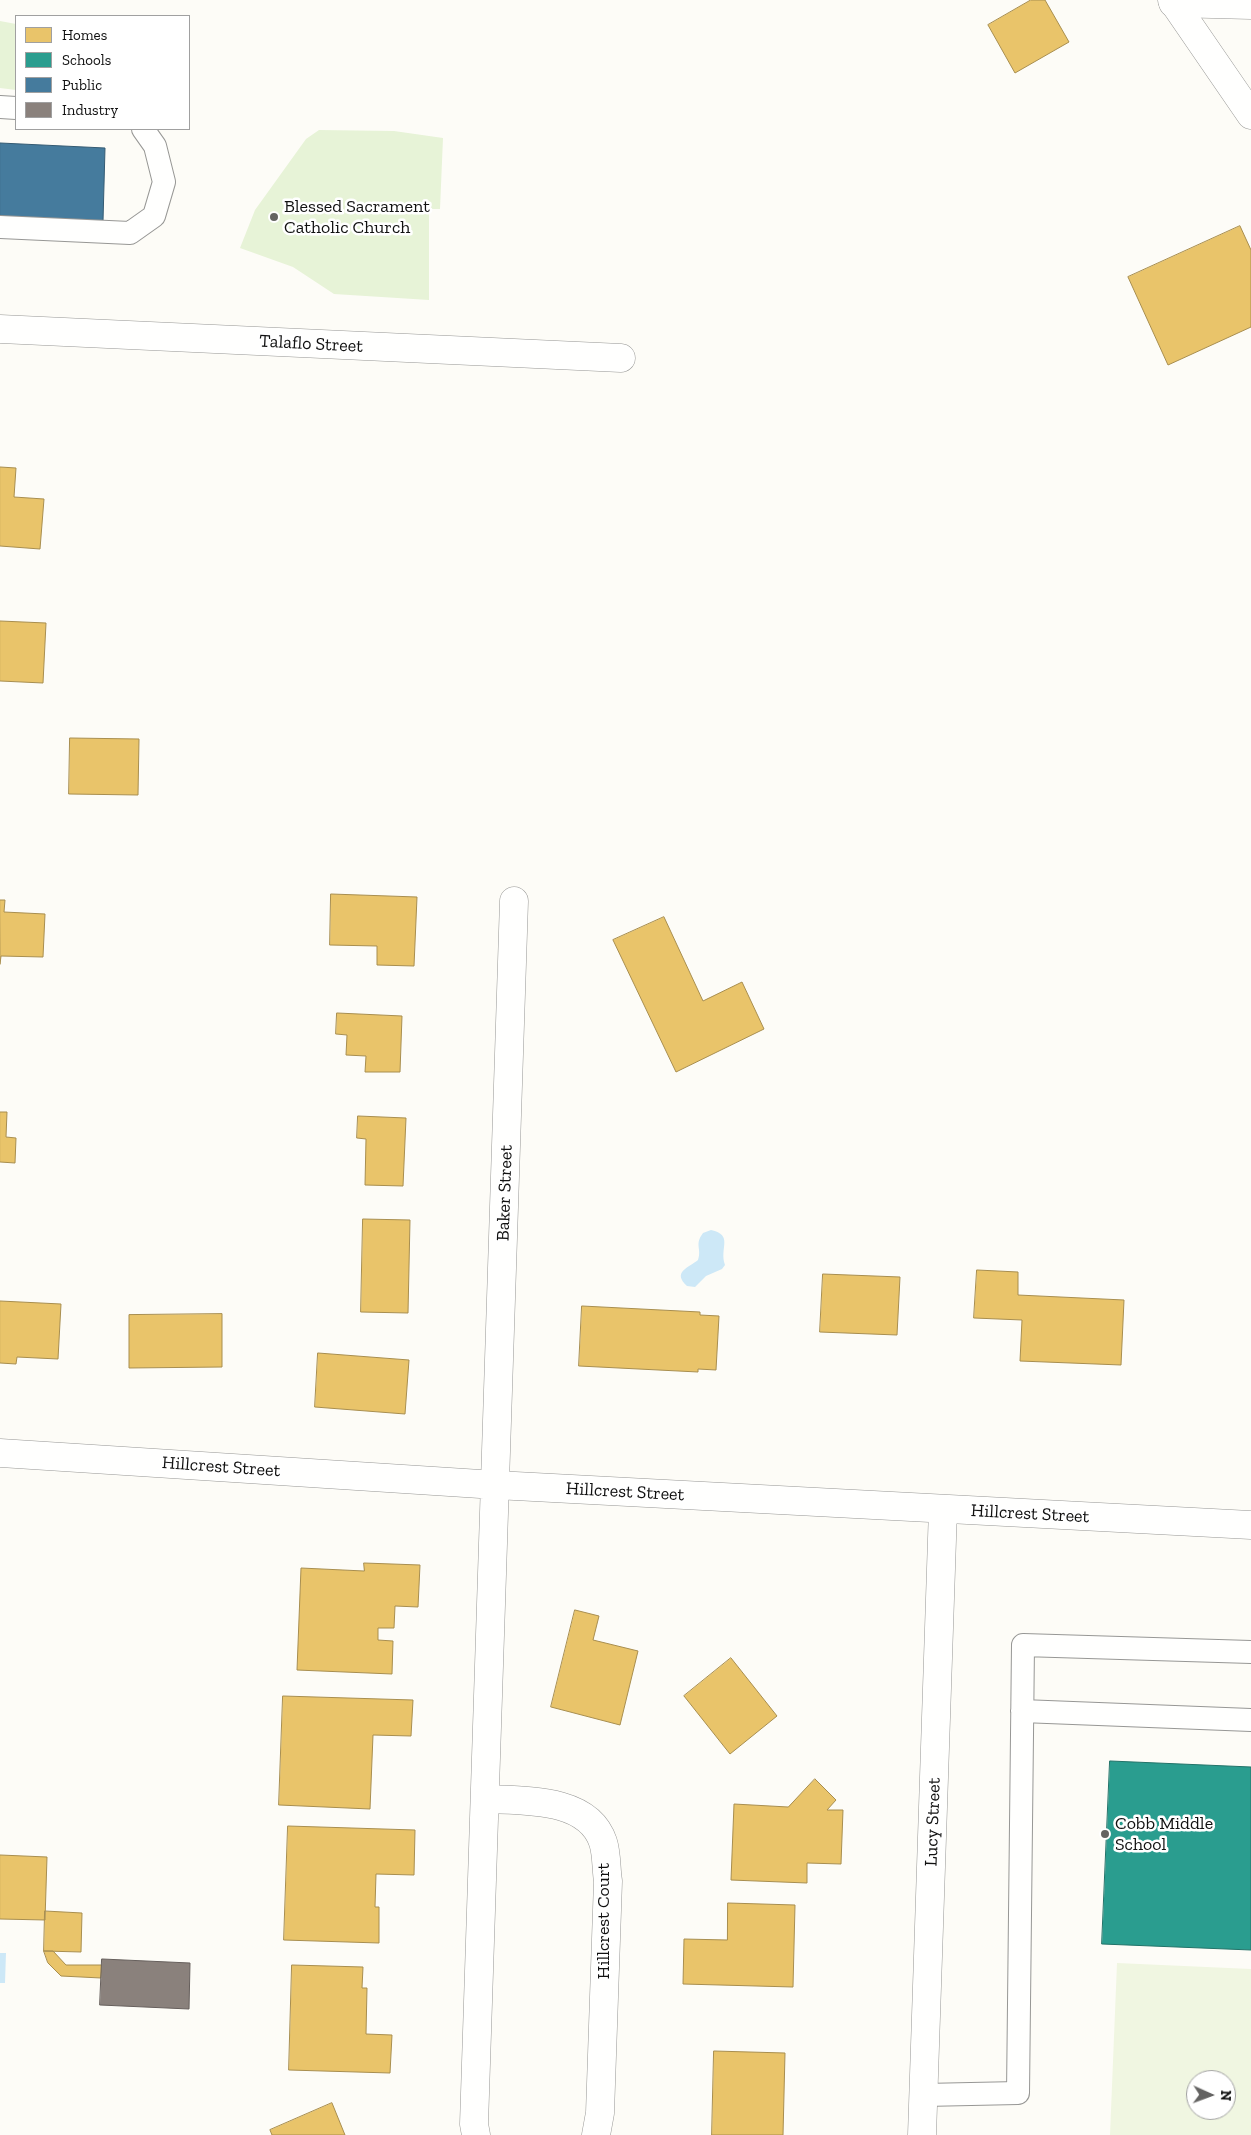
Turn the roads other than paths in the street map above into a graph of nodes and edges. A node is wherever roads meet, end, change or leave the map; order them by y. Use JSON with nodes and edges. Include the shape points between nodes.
{"nodes":[{"id":1,"x":1172,"y":1,"type":"edge"},
{"id":2,"x":1251,"y":5,"type":"edge"},
{"id":3,"x":0,"y":107,"type":"edge"},
{"id":4,"x":15,"y":108,"type":"edge"},
{"id":5,"x":1251,"y":115,"type":"edge"},
{"id":6,"x":144,"y":130,"type":"edge"},
{"id":7,"x":0,"y":228,"type":"edge"},
{"id":8,"x":0,"y":329,"type":"edge"},
{"id":9,"x":622,"y":358,"type":"dead end"},
{"id":10,"x":514,"y":901,"type":"dead end"},
{"id":11,"x":0,"y":1453,"type":"edge"},
{"id":12,"x":496,"y":1485,"type":"junction"},
{"id":13,"x":943,"y":1509,"type":"junction"},
{"id":14,"x":1251,"y":1526,"type":"edge"},
{"id":15,"x":1251,"y":1652,"type":"edge"},
{"id":16,"x":1022,"y":1711,"type":"junction"},
{"id":17,"x":1251,"y":1720,"type":"edge"},
{"id":18,"x":485,"y":1799,"type":"junction"},
{"id":19,"x":924,"y":2094,"type":"junction"},
{"id":20,"x":476,"y":2135,"type":"edge"},
{"id":21,"x":596,"y":2135,"type":"edge"},
{"id":22,"x":922,"y":2135,"type":"edge"}],
"edges":[{"from":1,"to":2,"type":"street"},
{"from":1,"to":5,"type":"street"},
{"from":3,"to":4,"type":"lane"},
{"from":6,"to":7,"type":"lane","via":[[156,146],[164,182],[154,216],[130,233]]},
{"from":8,"to":9,"type":"street","name":"Talaflo Street"},
{"from":10,"to":12,"type":"street","name":"Baker Street"},
{"from":11,"to":12,"type":"street","name":"Hillcrest Street"},
{"from":12,"to":13,"type":"street","name":"Hillcrest Street"},
{"from":12,"to":18,"type":"street"},
{"from":13,"to":14,"type":"street","name":"Hillcrest Street"},
{"from":13,"to":19,"type":"street","name":"Lucy Street"},
{"from":15,"to":16,"type":"lane","via":[[1023,1645]]},
{"from":16,"to":17,"type":"lane"},
{"from":16,"to":19,"type":"lane","via":[[1018,2093]]},
{"from":18,"to":20,"type":"street"},
{"from":18,"to":21,"type":"street","name":"Hillcrest Court","via":[[547,1802],[582,1814],[593,1823],[603,1842],[608,1881],[600,2113]]},
{"from":19,"to":22,"type":"street","name":"Lucy Street"}]}
